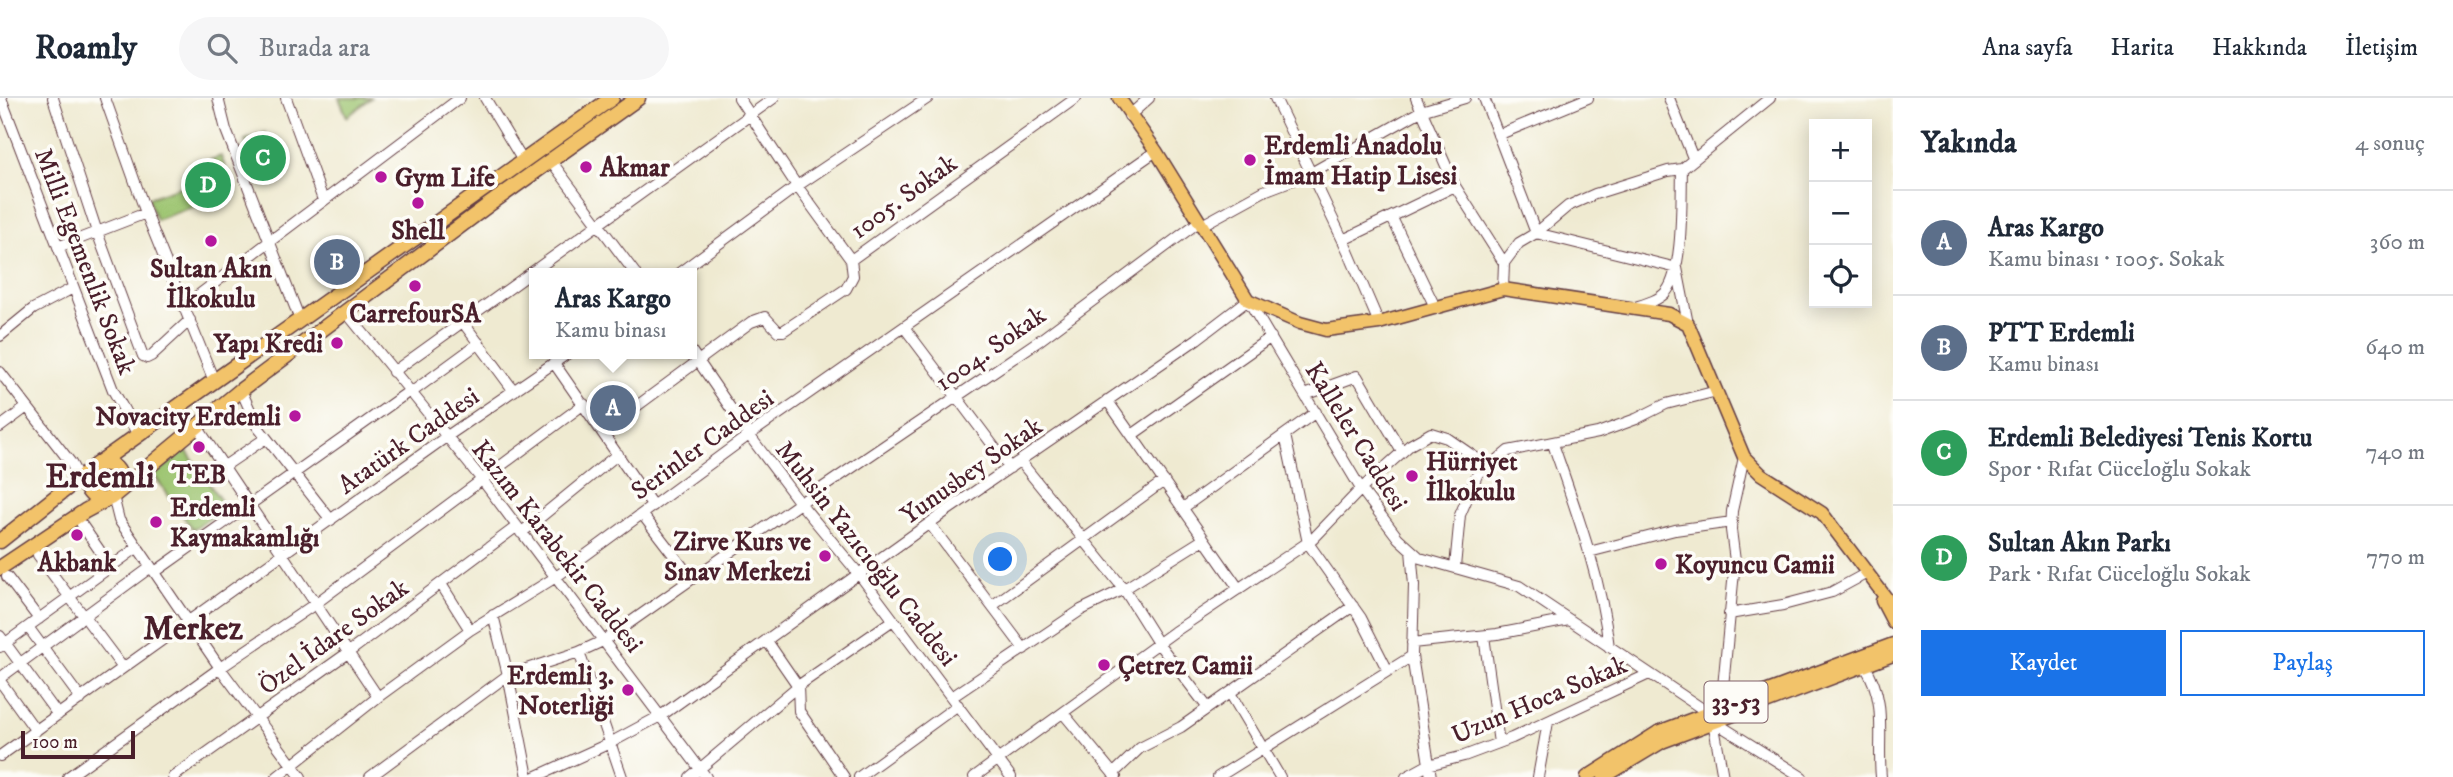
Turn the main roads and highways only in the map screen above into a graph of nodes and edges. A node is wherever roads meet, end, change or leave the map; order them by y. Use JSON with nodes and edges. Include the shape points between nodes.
{"nodes":[{"id":1,"x":612,"y":98,"type":"edge"},
{"id":2,"x":638,"y":98,"type":"edge"},
{"id":3,"x":1119,"y":98,"type":"edge"},
{"id":4,"x":96,"y":466,"type":"junction"},
{"id":5,"x":79,"y":478,"type":"junction"},
{"id":6,"x":113,"y":496,"type":"junction"},
{"id":7,"x":2,"y":539,"type":"edge"},
{"id":8,"x":3,"y":573,"type":"edge"},
{"id":9,"x":1867,"y":573,"type":"junction"},
{"id":10,"x":1893,"y":607,"type":"edge"},
{"id":11,"x":1893,"y":622,"type":"edge"},
{"id":12,"x":1893,"y":644,"type":"edge"},
{"id":13,"x":1893,"y":655,"type":"edge"},
{"id":14,"x":1710,"y":717,"type":"junction"},
{"id":15,"x":1587,"y":777,"type":"edge"},
{"id":16,"x":1604,"y":777,"type":"edge"}],
"edges":[{"from":1,"to":4,"type":"highway"},
{"from":2,"to":6,"type":"highway","via":[[241,390]]},
{"from":3,"to":9,"type":"main road","via":[[1248,300],[1300,323],[1326,330],[1378,323],[1503,289],[1670,314],[1688,324],[1744,457],[1761,474],[1822,513]]},
{"from":4,"to":5,"type":"highway"},
{"from":4,"to":6,"type":"highway","via":[[107,464],[117,471],[120,487]]},
{"from":5,"to":6,"type":"highway","via":[[96,498]]},
{"from":5,"to":7,"type":"highway"},
{"from":6,"to":8,"type":"highway","via":[[85,511]]},
{"from":9,"to":10,"type":"main road"},
{"from":9,"to":11,"type":"main road"},
{"from":12,"to":14,"type":"main road","number":"33-53","via":[[1721,708]]},
{"from":13,"to":14,"type":"main road","number":"33-53"},
{"from":14,"to":15,"type":"main road","number":"33-53","via":[[1658,732]]},
{"from":14,"to":16,"type":"main road","number":"33-53"}]}
